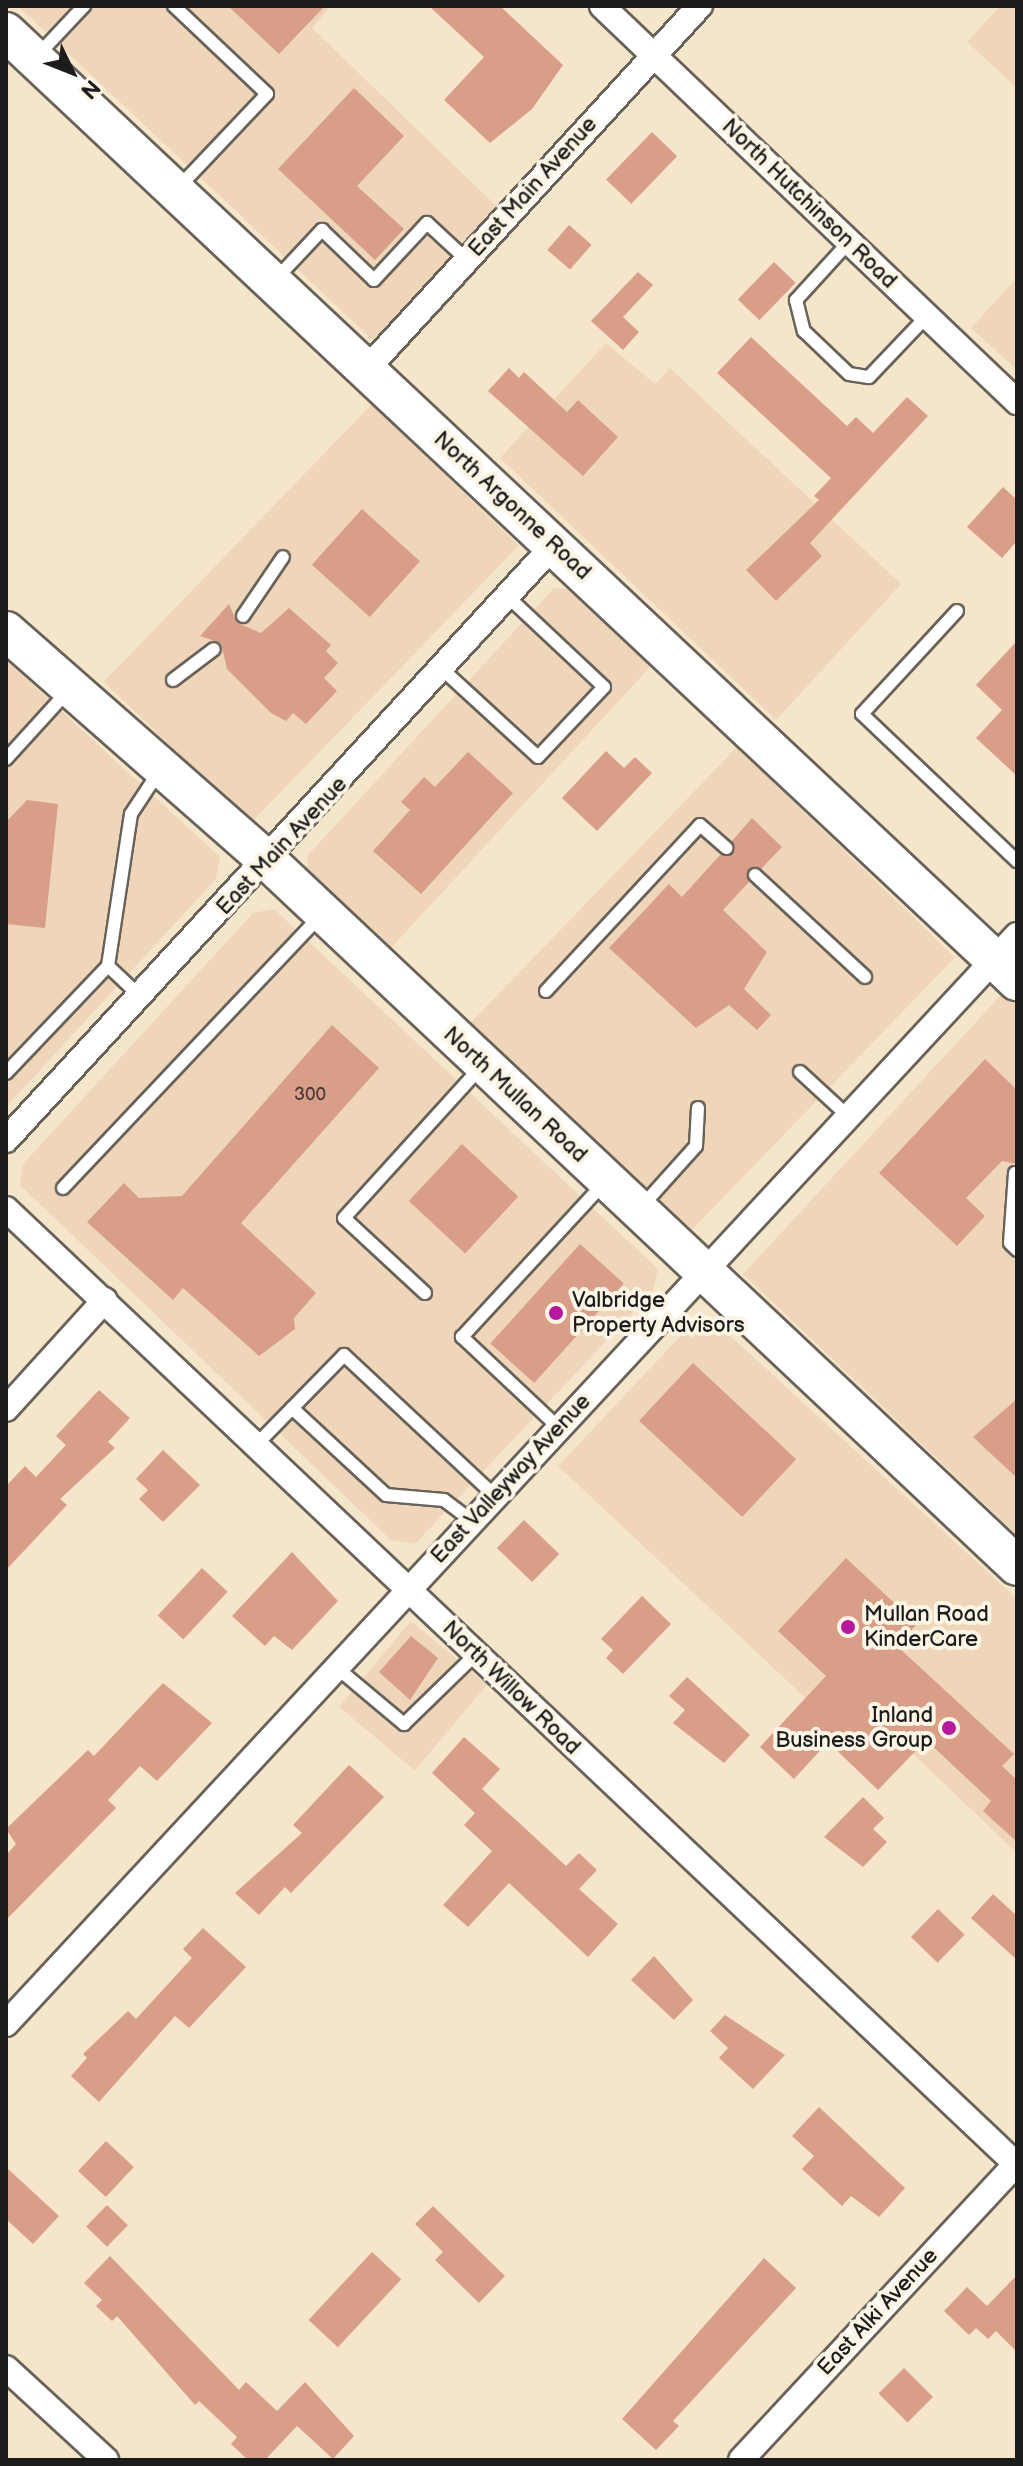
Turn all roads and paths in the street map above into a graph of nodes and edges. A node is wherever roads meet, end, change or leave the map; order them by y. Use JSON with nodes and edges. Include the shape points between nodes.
{"nodes":[{"id":1,"x":84,"y":6,"type":"edge"},
{"id":2,"x":174,"y":6,"type":"edge"},
{"id":3,"x":602,"y":6,"type":"edge"},
{"id":4,"x":700,"y":6,"type":"edge"},
{"id":5,"x":6,"y":32,"type":"edge"},
{"id":6,"x":653,"y":55,"type":"junction"},
{"id":7,"x":34,"y":59,"type":"junction"},
{"id":8,"x":176,"y":191,"type":"junction"},
{"id":9,"x":849,"y":242,"type":"junction"},
{"id":10,"x":467,"y":260,"type":"junction"},
{"id":11,"x":274,"y":282,"type":"junction"},
{"id":12,"x":927,"y":316,"type":"junction"},
{"id":13,"x":367,"y":369,"type":"junction"},
{"id":14,"x":1017,"y":402,"type":"edge"},
{"id":15,"x":553,"y":546,"type":"junction"},
{"id":16,"x":283,"y":557,"type":"dead end"},
{"id":17,"x":508,"y":597,"type":"junction"},
{"id":18,"x":957,"y":611,"type":"dead end"},
{"id":19,"x":243,"y":616,"type":"dead end"},
{"id":20,"x":6,"y":631,"type":"edge"},
{"id":21,"x":214,"y":649,"type":"dead end"},
{"id":22,"x":442,"y":669,"type":"junction"},
{"id":23,"x":173,"y":680,"type":"dead end"},
{"id":24,"x":72,"y":687,"type":"junction"},
{"id":25,"x":6,"y":759,"type":"edge"},
{"id":26,"x":162,"y":768,"type":"junction"},
{"id":27,"x":726,"y":848,"type":"dead end"},
{"id":28,"x":1015,"y":855,"type":"edge"},
{"id":29,"x":269,"y":862,"type":"junction"},
{"id":30,"x":755,"y":875,"type":"dead end"},
{"id":31,"x":322,"y":913,"type":"junction"},
{"id":32,"x":1010,"y":959,"type":"edge"},
{"id":33,"x":108,"y":966,"type":"junction"},
{"id":34,"x":865,"y":977,"type":"dead end"},
{"id":35,"x":546,"y":991,"type":"dead end"},
{"id":36,"x":141,"y":997,"type":"junction"},
{"id":37,"x":483,"y":1065,"type":"junction"},
{"id":38,"x":800,"y":1072,"type":"dead end"},
{"id":39,"x":6,"y":1073,"type":"edge"},
{"id":40,"x":698,"y":1108,"type":"dead end"},
{"id":41,"x":849,"y":1117,"type":"junction"},
{"id":42,"x":9,"y":1130,"type":"edge"},
{"id":43,"x":1015,"y":1173,"type":"dead end"},
{"id":44,"x":606,"y":1181,"type":"junction"},
{"id":45,"x":63,"y":1188,"type":"dead end"},
{"id":46,"x":6,"y":1209,"type":"edge"},
{"id":47,"x":638,"y":1211,"type":"junction"},
{"id":48,"x":1017,"y":1250,"type":"edge"},
{"id":49,"x":703,"y":1272,"type":"junction"},
{"id":50,"x":425,"y":1293,"type":"dead end"},
{"id":51,"x":105,"y":1300,"type":"junction"},
{"id":52,"x":292,"y":1408,"type":"junction"},
{"id":53,"x":6,"y":1409,"type":"edge"},
{"id":54,"x":558,"y":1427,"type":"junction"},
{"id":55,"x":256,"y":1445,"type":"junction"},
{"id":56,"x":495,"y":1496,"type":"junction"},
{"id":57,"x":472,"y":1521,"type":"junction"},
{"id":58,"x":1017,"y":1566,"type":"edge"},
{"id":59,"x":408,"y":1589,"type":"junction"},
{"id":60,"x":475,"y":1655,"type":"junction"},
{"id":61,"x":336,"y":1667,"type":"junction"},
{"id":62,"x":6,"y":2024,"type":"edge"},
{"id":63,"x":1016,"y":2164,"type":"edge"},
{"id":64,"x":6,"y":2368,"type":"edge"},
{"id":65,"x":106,"y":2460,"type":"edge"},
{"id":66,"x":741,"y":2460,"type":"edge"}],
"edges":[{"from":1,"to":7,"type":"lane"},
{"from":2,"to":8,"type":"lane","via":[[267,94]]},
{"from":3,"to":6,"type":"street","name":"North Hutchinson Road"},
{"from":4,"to":6,"type":"street","name":"East Main Avenue"},
{"from":5,"to":7,"type":"main road","name":"North Argonne Road"},
{"from":6,"to":9,"type":"street","name":"North Hutchinson Road"},
{"from":6,"to":10,"type":"street","name":"East Main Avenue"},
{"from":7,"to":8,"type":"main road","name":"North Argonne Road"},
{"from":8,"to":11,"type":"main road","name":"North Argonne Road"},
{"from":9,"to":12,"type":"street","name":"North Hutchinson Road"},
{"from":9,"to":12,"type":"lane","via":[[796,300],[804,331],[849,374],[869,377]]},
{"from":10,"to":11,"type":"lane","via":[[427,223],[374,280],[322,230]]},
{"from":10,"to":13,"type":"street","name":"East Main Avenue"},
{"from":11,"to":13,"type":"main road","name":"North Argonne Road"},
{"from":12,"to":14,"type":"street","name":"North Hutchinson Road"},
{"from":13,"to":15,"type":"main road","name":"North Argonne Road"},
{"from":15,"to":17,"type":"street","name":"East Main Avenue"},
{"from":15,"to":32,"type":"main road","name":"North Argonne Road"},
{"from":16,"to":19,"type":"lane"},
{"from":17,"to":22,"type":"street","name":"East Main Avenue"},
{"from":17,"to":22,"type":"lane","via":[[604,687],[538,757]]},
{"from":18,"to":28,"type":"lane","via":[[862,714]]},
{"from":20,"to":24,"type":"main road","name":"North Mullan Road"},
{"from":21,"to":23,"type":"lane"},
{"from":22,"to":29,"type":"street","name":"East Main Avenue"},
{"from":24,"to":25,"type":"lane"},
{"from":24,"to":26,"type":"main road","name":"North Mullan Road"},
{"from":26,"to":29,"type":"main road","name":"North Mullan Road"},
{"from":26,"to":33,"type":"lane","via":[[131,814]]},
{"from":27,"to":35,"type":"lane","via":[[700,825]]},
{"from":29,"to":31,"type":"main road","name":"North Mullan Road"},
{"from":29,"to":36,"type":"street","name":"East Main Avenue"},
{"from":30,"to":34,"type":"lane"},
{"from":31,"to":37,"type":"main road","name":"North Mullan Road"},
{"from":31,"to":45,"type":"lane"},
{"from":32,"to":41,"type":"street","name":"East Valleyway Avenue"},
{"from":33,"to":36,"type":"lane"},
{"from":33,"to":39,"type":"lane"},
{"from":36,"to":42,"type":"street","name":"East Main Avenue"},
{"from":37,"to":44,"type":"main road","name":"North Mullan Road"},
{"from":37,"to":50,"type":"lane","via":[[344,1218]]},
{"from":38,"to":41,"type":"lane"},
{"from":40,"to":47,"type":"lane","via":[[696,1146]]},
{"from":41,"to":49,"type":"street","name":"East Valleyway Avenue"},
{"from":43,"to":48,"type":"lane","via":[[1010,1243]]},
{"from":44,"to":47,"type":"main road","name":"North Mullan Road"},
{"from":44,"to":54,"type":"lane","via":[[462,1337]]},
{"from":46,"to":51,"type":"street","name":"North Willow Road"},
{"from":47,"to":49,"type":"main road","name":"North Mullan Road"},
{"from":49,"to":54,"type":"street","name":"East Valleyway Avenue"},
{"from":49,"to":58,"type":"main road","name":"North Mullan Road"},
{"from":51,"to":53,"type":"street"},
{"from":51,"to":55,"type":"street","name":"North Willow Road"},
{"from":52,"to":55,"type":"lane"},
{"from":52,"to":56,"type":"lane","via":[[344,1355]]},
{"from":52,"to":57,"type":"lane","via":[[386,1495],[444,1500]]},
{"from":54,"to":56,"type":"street","name":"East Valleyway Avenue"},
{"from":55,"to":59,"type":"street","name":"North Willow Road"},
{"from":56,"to":57,"type":"street","name":"East Valleyway Avenue"},
{"from":57,"to":59,"type":"street","name":"East Valleyway Avenue"},
{"from":59,"to":60,"type":"street","name":"North Willow Road"},
{"from":59,"to":61,"type":"street","name":"East Valleyway Avenue"},
{"from":60,"to":61,"type":"lane","via":[[404,1724]]},
{"from":60,"to":63,"type":"street","name":"North Willow Road"},
{"from":61,"to":62,"type":"street","name":"East Valleyway Avenue"},
{"from":63,"to":66,"type":"street","name":"East Alki Avenue"},
{"from":64,"to":65,"type":"street"}]}
